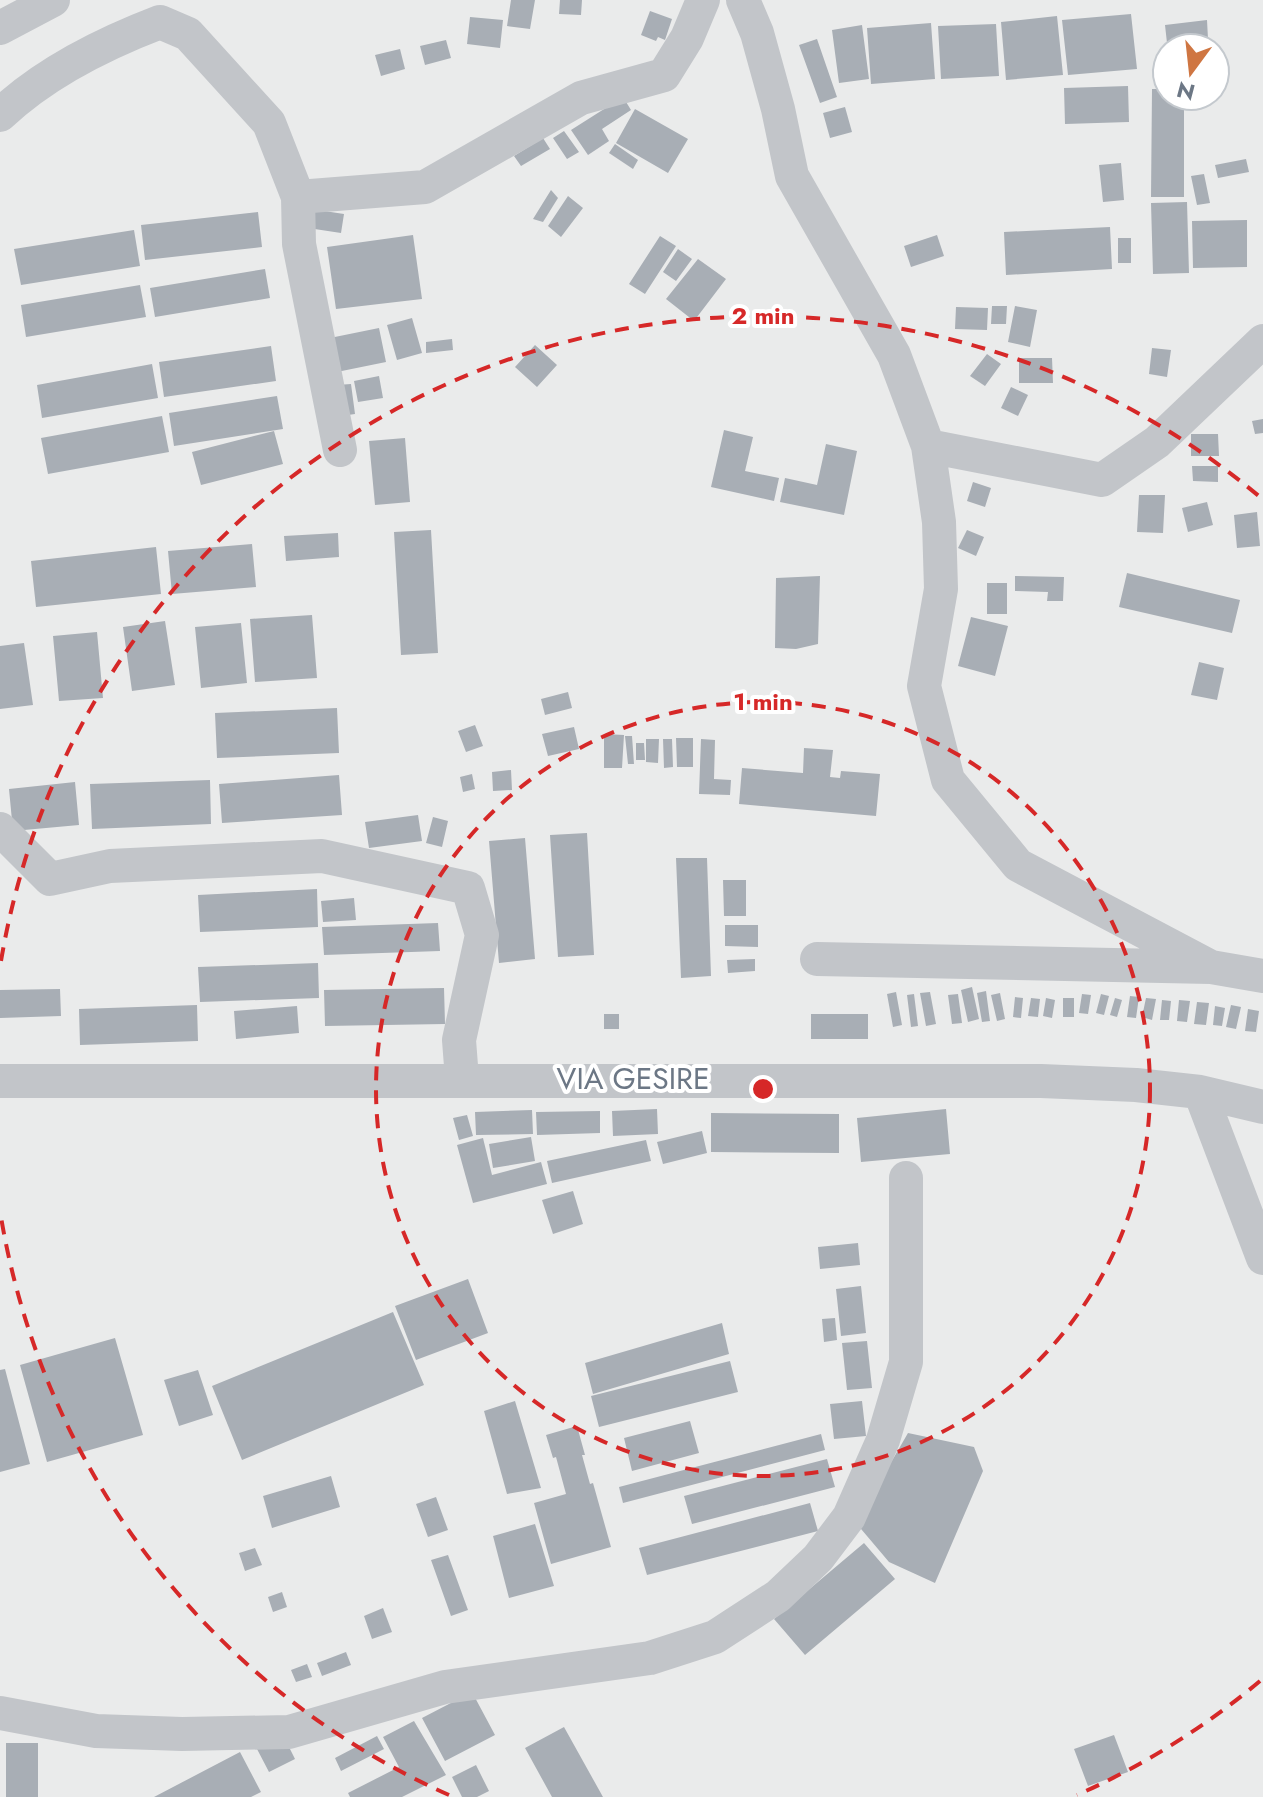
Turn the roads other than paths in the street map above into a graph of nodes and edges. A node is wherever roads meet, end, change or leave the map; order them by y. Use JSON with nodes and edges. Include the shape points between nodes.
{"nodes":[{"id":1,"x":53,"y":0,"type":"edge"},
{"id":2,"x":703,"y":0,"type":"edge"},
{"id":3,"x":743,"y":0,"type":"edge"},
{"id":4,"x":0,"y":28,"type":"edge"},
{"id":5,"x":0,"y":115,"type":"edge"},
{"id":6,"x":298,"y":197,"type":"junction"},
{"id":7,"x":1263,"y":341,"type":"edge"},
{"id":8,"x":928,"y":446,"type":"junction"},
{"id":9,"x":340,"y":450,"type":"dead end"},
{"id":10,"x":0,"y":829,"type":"edge"},
{"id":11,"x":817,"y":959,"type":"dead end"},
{"id":12,"x":1211,"y":967,"type":"junction"},
{"id":13,"x":1263,"y":976,"type":"edge"},
{"id":14,"x":462,"y":1079,"type":"junction"},
{"id":15,"x":0,"y":1081,"type":"edge"},
{"id":16,"x":1200,"y":1092,"type":"junction"},
{"id":17,"x":1263,"y":1107,"type":"edge"},
{"id":18,"x":906,"y":1178,"type":"dead end"},
{"id":19,"x":1263,"y":1258,"type":"edge"},
{"id":20,"x":0,"y":1713,"type":"edge"}],
"edges":[{"from":1,"to":4,"type":"street"},
{"from":2,"to":6,"type":"street","via":[[664,75],[581,98],[425,187]]},
{"from":3,"to":8,"type":"street","via":[[757,33],[792,176],[894,355]]},
{"from":5,"to":6,"type":"street","via":[[115,39],[160,22],[188,34],[269,123]]},
{"from":6,"to":9,"type":"street","via":[[299,244]]},
{"from":7,"to":8,"type":"street","via":[[1157,442],[1102,480]]},
{"from":8,"to":12,"type":"street","via":[[939,522],[941,589],[924,686],[948,780],[1018,865]]},
{"from":10,"to":14,"type":"street","via":[[50,879],[110,866],[322,856],[468,888],[482,935],[459,1040]]},
{"from":11,"to":12,"type":"street"},
{"from":12,"to":13,"type":"street"},
{"from":14,"to":15,"type":"street","name":"VIA GESIRE"},
{"from":14,"to":16,"type":"street","name":"VIA GESIRE","via":[[1041,1081]]},
{"from":16,"to":17,"type":"street","name":"VIA GESIRE"},
{"from":16,"to":19,"type":"street"},
{"from":18,"to":20,"type":"street","via":[[906,1362],[883,1440],[849,1517],[818,1558],[778,1596],[715,1637],[650,1658],[445,1687],[289,1732],[96,1731]]}]}
